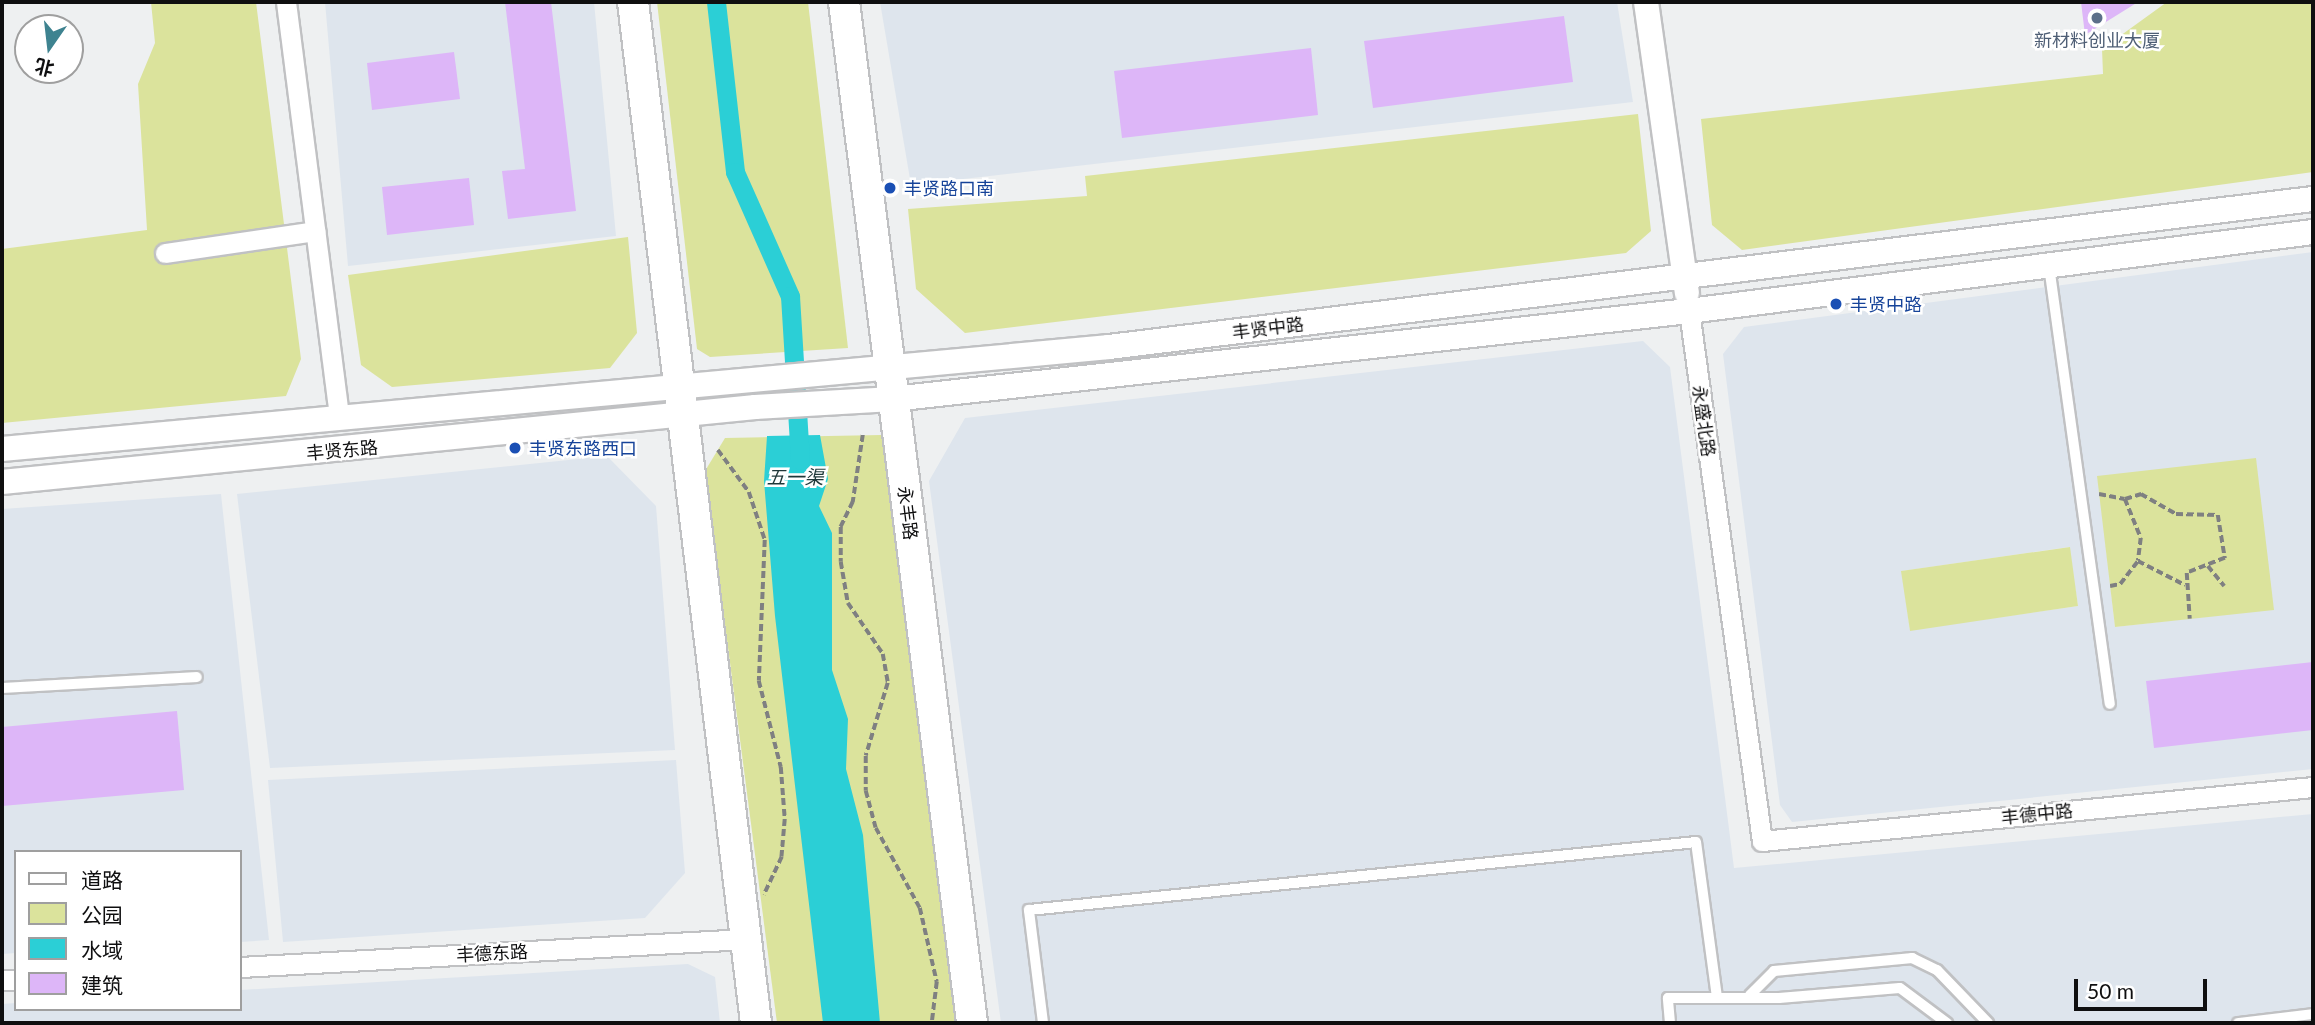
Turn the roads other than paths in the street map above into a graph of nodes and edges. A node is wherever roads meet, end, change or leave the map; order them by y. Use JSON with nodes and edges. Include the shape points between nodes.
{"nodes":[{"id":1,"x":286,"y":2,"type":"edge"},
{"id":2,"x":633,"y":2,"type":"edge"},
{"id":3,"x":844,"y":2,"type":"edge"},
{"id":4,"x":1646,"y":2,"type":"edge"},
{"id":5,"x":2313,"y":199,"type":"edge"},
{"id":6,"x":315,"y":231,"type":"junction"},
{"id":7,"x":2313,"y":232,"type":"edge"},
{"id":8,"x":166,"y":253,"type":"dead end"},
{"id":9,"x":2049,"y":266,"type":"junction"},
{"id":10,"x":1685,"y":278,"type":"junction"},
{"id":11,"x":1689,"y":311,"type":"junction"},
{"id":12,"x":890,"y":370,"type":"junction"},
{"id":13,"x":819,"y":390,"type":"junction"},
{"id":14,"x":894,"y":399,"type":"junction"},
{"id":15,"x":679,"y":402,"type":"junction"},
{"id":16,"x":339,"y":418,"type":"junction"},
{"id":17,"x":2,"y":449,"type":"edge"},
{"id":18,"x":2,"y":482,"type":"edge"},
{"id":19,"x":197,"y":677,"type":"dead end"},
{"id":20,"x":2,"y":688,"type":"edge"},
{"id":21,"x":2110,"y":704,"type":"dead end"},
{"id":22,"x":2313,"y":787,"type":"edge"},
{"id":23,"x":1762,"y":841,"type":"joint"},
{"id":24,"x":745,"y":939,"type":"junction"},
{"id":25,"x":242,"y":967,"type":"edge"},
{"id":26,"x":1749,"y":995,"type":"junction"},
{"id":27,"x":1717,"y":997,"type":"junction"},
{"id":28,"x":2313,"y":1014,"type":"edge"},
{"id":29,"x":756,"y":1023,"type":"edge"},
{"id":30,"x":972,"y":1023,"type":"edge"},
{"id":31,"x":1043,"y":1023,"type":"edge"},
{"id":32,"x":1670,"y":1023,"type":"edge"},
{"id":33,"x":1947,"y":1023,"type":"edge"},
{"id":34,"x":1987,"y":1023,"type":"edge"},
{"id":35,"x":2238,"y":1023,"type":"edge"}],
"edges":[{"from":1,"to":6,"type":"street"},
{"from":2,"to":15,"type":"main road"},
{"from":3,"to":12,"type":"main road","name":"永丰路"},
{"from":4,"to":10,"type":"street","name":"永盛北路"},
{"from":5,"to":10,"type":"street","name":"丰贤中路"},
{"from":6,"to":8,"type":"street"},
{"from":6,"to":16,"type":"street"},
{"from":7,"to":9,"type":"street","name":"丰贤中路"},
{"from":9,"to":11,"type":"street","name":"丰贤中路"},
{"from":9,"to":21,"type":"lane"},
{"from":10,"to":11,"type":"street","name":"永盛北路"},
{"from":10,"to":12,"type":"street","name":"丰贤中路"},
{"from":11,"to":14,"type":"street","name":"丰贤中路"},
{"from":11,"to":23,"type":"street","name":"永盛北路"},
{"from":12,"to":13,"type":"street","name":"丰贤中路"},
{"from":12,"to":14,"type":"main road","name":"永丰路"},
{"from":13,"to":14,"type":"street","name":"丰贤中路"},
{"from":13,"to":15,"type":"street"},
{"from":14,"to":30,"type":"main road","name":"永丰路"},
{"from":15,"to":16,"type":"street","name":"丰贤东路"},
{"from":15,"to":18,"type":"street","name":"丰贤东路"},
{"from":15,"to":24,"type":"main road"},
{"from":16,"to":17,"type":"street","name":"丰贤东路"},
{"from":19,"to":20,"type":"lane"},
{"from":22,"to":23,"type":"street","name":"丰德中路"},
{"from":24,"to":25,"type":"street","name":"丰德东路"},
{"from":24,"to":29,"type":"main road"},
{"from":26,"to":27,"type":"lane"},
{"from":26,"to":33,"type":"lane","via":[[1900,988]]},
{"from":26,"to":34,"type":"lane","via":[[1774,971],[1912,958],[1937,970]]},
{"from":27,"to":31,"type":"lane","via":[[1696,842],[1028,910]]},
{"from":27,"to":32,"type":"lane","via":[[1668,998]]},
{"from":28,"to":35,"type":"lane"}]}
